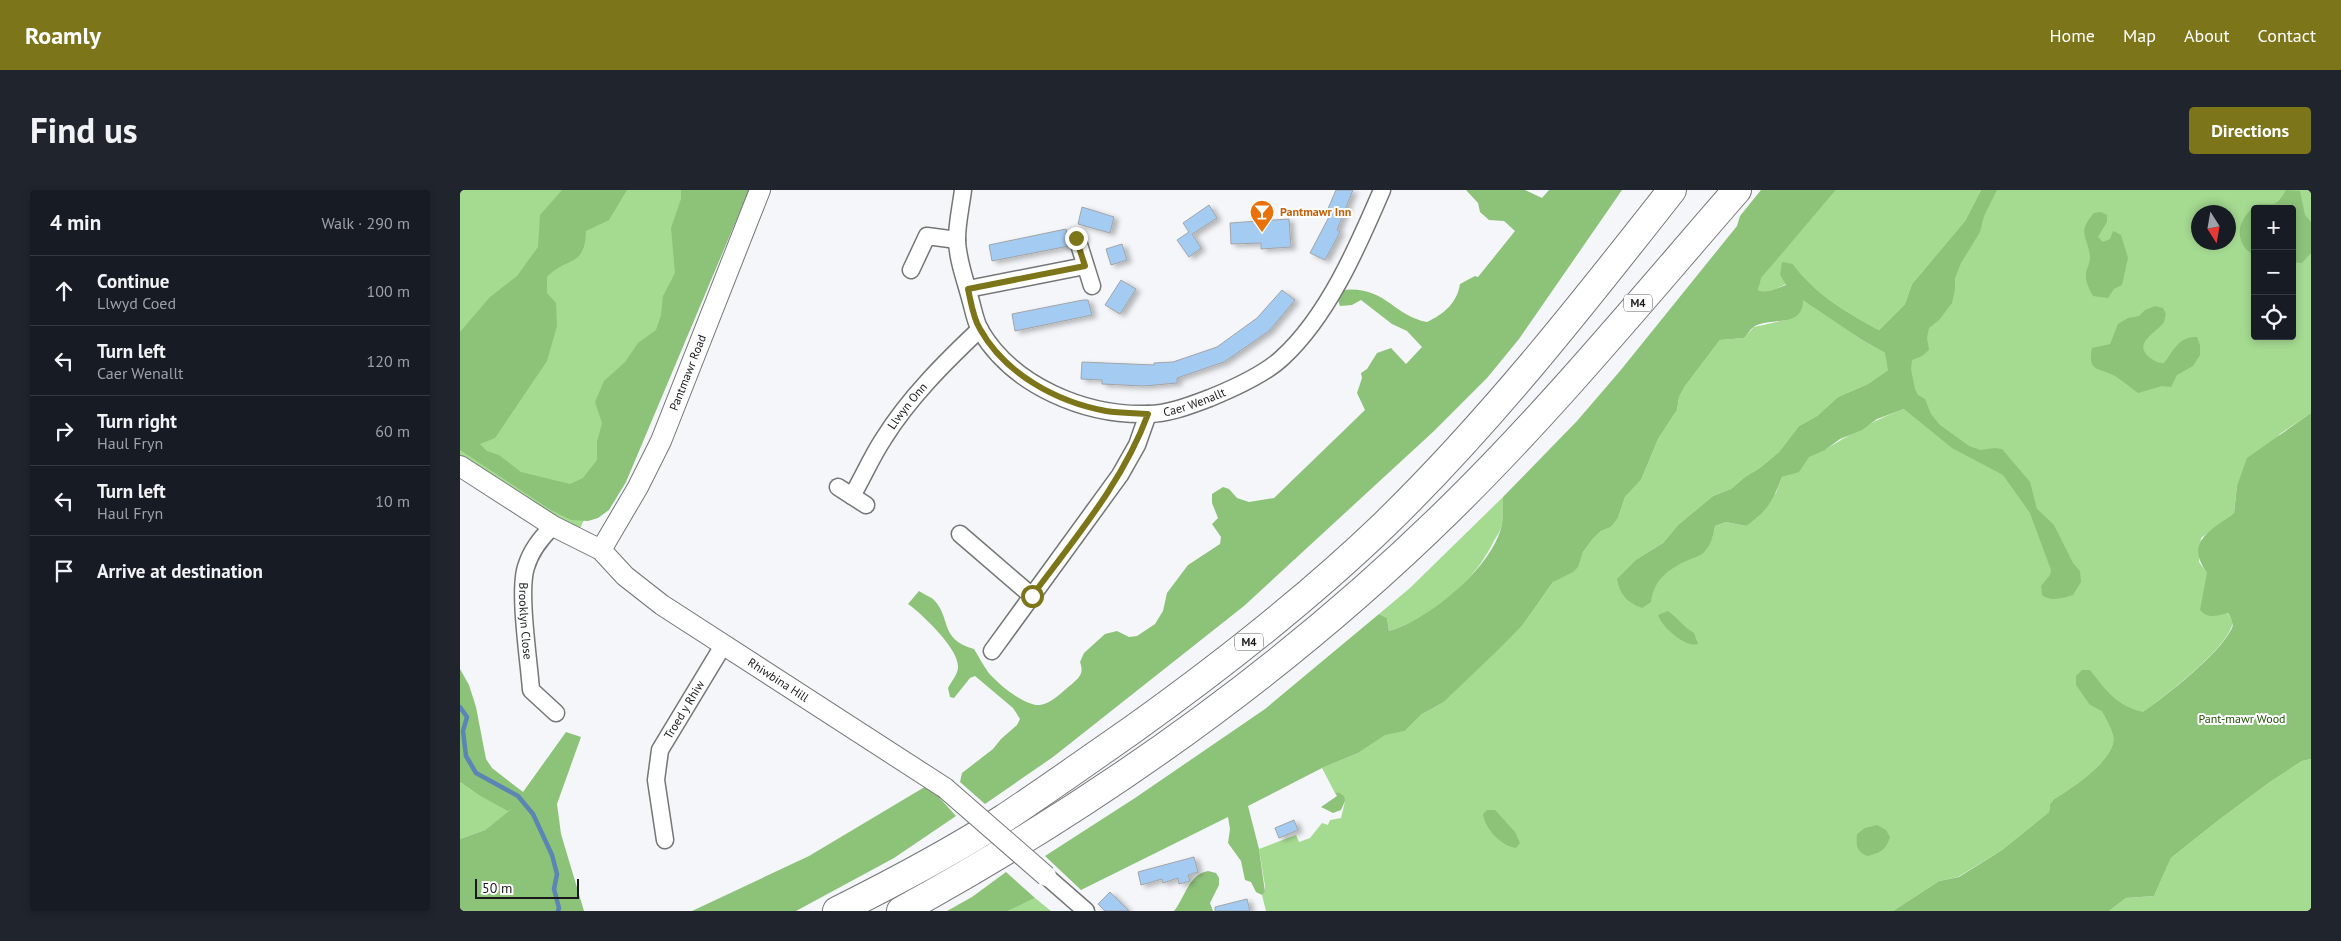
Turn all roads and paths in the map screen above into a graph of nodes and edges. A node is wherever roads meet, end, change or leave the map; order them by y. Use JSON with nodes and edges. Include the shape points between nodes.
{"nodes":[{"id":1,"x":760,"y":190,"type":"edge"},
{"id":2,"x":963,"y":190,"type":"edge"},
{"id":3,"x":1382,"y":190,"type":"edge"},
{"id":4,"x":1655,"y":190,"type":"edge"},
{"id":5,"x":1672,"y":190,"type":"edge"},
{"id":6,"x":1711,"y":190,"type":"edge"},
{"id":7,"x":1737,"y":190,"type":"edge"},
{"id":8,"x":1076,"y":238,"type":"dead end"},
{"id":9,"x":957,"y":240,"type":"junction"},
{"id":10,"x":1085,"y":266,"type":"junction"},
{"id":11,"x":911,"y":270,"type":"dead end"},
{"id":12,"x":1092,"y":286,"type":"dead end"},
{"id":13,"x":968,"y":289,"type":"junction"},
{"id":14,"x":1593,"y":290,"type":"junction"},
{"id":15,"x":980,"y":329,"type":"junction"},
{"id":16,"x":1148,"y":414,"type":"junction"},
{"id":17,"x":1538,"y":417,"type":"junction"},
{"id":18,"x":460,"y":466,"type":"edge"},
{"id":19,"x":866,"y":505,"type":"dead end"},
{"id":20,"x":553,"y":526,"type":"junction"},
{"id":21,"x":960,"y":534,"type":"dead end"},
{"id":22,"x":601,"y":550,"type":"junction"},
{"id":23,"x":1032,"y":596,"type":"junction"},
{"id":24,"x":724,"y":644,"type":"junction"},
{"id":25,"x":992,"y":651,"type":"dead end"},
{"id":26,"x":556,"y":713,"type":"dead end"},
{"id":27,"x":665,"y":840,"type":"dead end"},
{"id":28,"x":1046,"y":876,"type":"joint"},
{"id":29,"x":836,"y":911,"type":"edge"},
{"id":30,"x":900,"y":911,"type":"edge"},
{"id":31,"x":1086,"y":911,"type":"edge"}],
"edges":[{"from":1,"to":22,"type":"street","name":"Pantmawr Road","via":[[660,441],[638,487]]},
{"from":2,"to":9,"type":"street","name":"Caer Wenallt"},
{"from":3,"to":16,"type":"street","name":"Caer Wenallt","via":[[1358,244],[1322,307],[1281,359],[1222,393],[1194,404]]},
{"from":4,"to":14,"type":"highway","number":"M4"},
{"from":5,"to":14,"type":"highway","number":"M4"},
{"from":6,"to":17,"type":"highway","number":"M4"},
{"from":7,"to":17,"type":"highway","number":"M4"},
{"from":8,"to":10,"type":"street"},
{"from":9,"to":11,"type":"street","via":[[927,236]]},
{"from":9,"to":13,"type":"street","name":"Caer Wenallt"},
{"from":10,"to":12,"type":"street"},
{"from":10,"to":13,"type":"street"},
{"from":13,"to":15,"type":"street","name":"Caer Wenallt"},
{"from":14,"to":29,"type":"highway","number":"M4","via":[[1450,457],[1315,588],[1250,642],[1170,703],[1001,820]]},
{"from":15,"to":16,"type":"street","name":"Caer Wenallt","via":[[996,351],[1041,388],[1069,401],[1107,411]]},
{"from":15,"to":19,"type":"street","name":"Llwyn Onn","via":[[914,398],[845,491]]},
{"from":16,"to":23,"type":"street","via":[[1137,445],[1120,475]]},
{"from":17,"to":30,"type":"highway","number":"M4","via":[[1448,511],[1377,578],[1207,718],[1024,842]]},
{"from":18,"to":20,"type":"street","name":"Rhiwbina Hill"},
{"from":20,"to":22,"type":"street","name":"Rhiwbina Hill"},
{"from":20,"to":26,"type":"street","name":"Brooklyn Close","via":[[538,541],[525,568],[524,601],[531,690]]},
{"from":21,"to":23,"type":"street"},
{"from":22,"to":24,"type":"street","name":"Rhiwbina Hill","via":[[637,588]]},
{"from":23,"to":25,"type":"street"},
{"from":24,"to":27,"type":"street","name":"Troed y Rhiw","via":[[660,750],[656,780]]},
{"from":24,"to":28,"type":"street","name":"Rhiwbina Hill","bridge":true,"via":[[945,788]]},
{"from":28,"to":31,"type":"street","name":"Rhiwbina Hill"}]}
